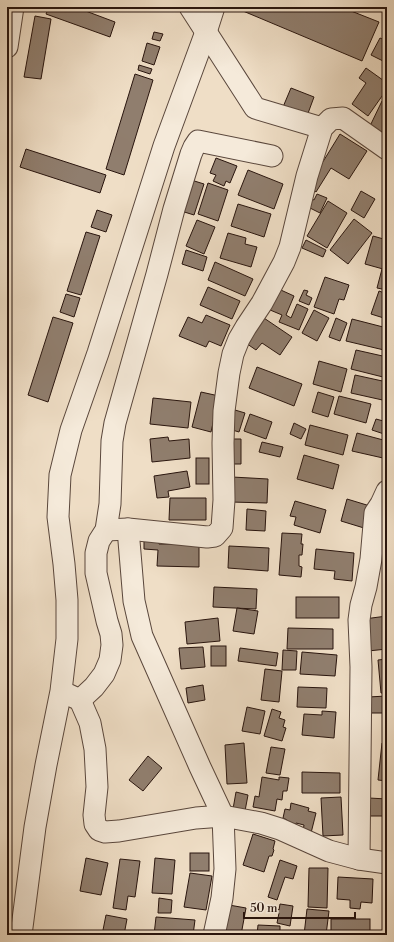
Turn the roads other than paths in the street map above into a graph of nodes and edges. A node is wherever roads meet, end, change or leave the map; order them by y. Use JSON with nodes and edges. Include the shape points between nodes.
{"nodes":[{"id":1,"x":13,"y":7,"type":"edge"},
{"id":2,"x":190,"y":7,"type":"edge"},
{"id":3,"x":214,"y":7,"type":"edge"},
{"id":4,"x":206,"y":32,"type":"junction"},
{"id":5,"x":7,"y":47,"type":"edge"},
{"id":6,"x":322,"y":128,"type":"junction"},
{"id":7,"x":387,"y":148,"type":"edge"},
{"id":8,"x":272,"y":156,"type":"dead end"},
{"id":9,"x":387,"y":491,"type":"edge"},
{"id":10,"x":128,"y":529,"type":"junction"},
{"id":11,"x":106,"y":530,"type":"junction"},
{"id":12,"x":61,"y":691,"type":"junction"},
{"id":13,"x":80,"y":700,"type":"junction"},
{"id":14,"x":224,"y":816,"type":"junction"},
{"id":15,"x":359,"y":859,"type":"junction"},
{"id":16,"x":387,"y":862,"type":"edge"},
{"id":17,"x":22,"y":935,"type":"edge"},
{"id":18,"x":214,"y":935,"type":"edge"}],
"edges":[{"from":1,"to":5,"type":"street"},
{"from":2,"to":4,"type":"street"},
{"from":3,"to":4,"type":"street"},
{"from":4,"to":6,"type":"street","via":[[255,108]]},
{"from":4,"to":12,"type":"street","via":[[164,146],[71,430],[60,474],[58,517],[67,600],[67,639]]},
{"from":6,"to":7,"type":"street","via":[[331,119],[342,118]]},
{"from":6,"to":10,"type":"street","via":[[288,252],[233,354],[224,411],[222,528],[215,536],[207,537]]},
{"from":8,"to":11,"type":"street","via":[[198,142],[194,147],[174,209],[115,423]]},
{"from":9,"to":15,"type":"street","via":[[375,513],[371,559],[359,620]]},
{"from":10,"to":11,"type":"street"},
{"from":10,"to":14,"type":"street","via":[[134,600],[142,636]]},
{"from":11,"to":13,"type":"street","via":[[99,541],[96,553],[96,573],[111,634],[110,660],[104,674]]},
{"from":12,"to":13,"type":"street"},
{"from":12,"to":17,"type":"street","via":[[35,828]]},
{"from":13,"to":14,"type":"street","via":[[90,723],[95,749],[97,787],[94,815],[99,830],[119,831]]},
{"from":14,"to":15,"type":"street","via":[[261,823],[329,851]]},
{"from":14,"to":18,"type":"street","via":[[224,876]]},
{"from":15,"to":16,"type":"street"}]}
